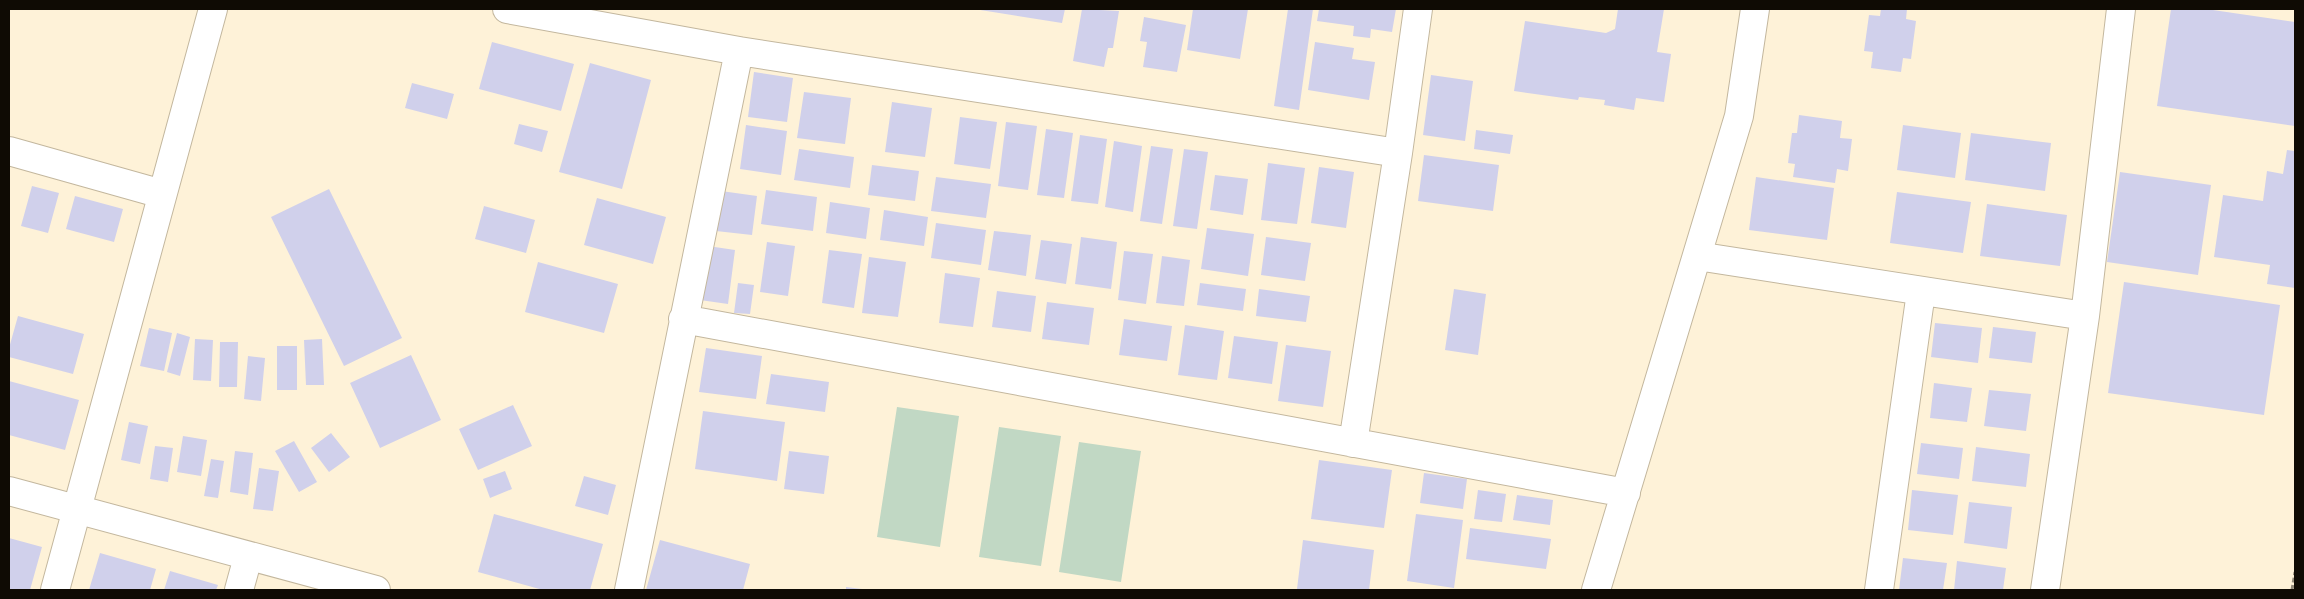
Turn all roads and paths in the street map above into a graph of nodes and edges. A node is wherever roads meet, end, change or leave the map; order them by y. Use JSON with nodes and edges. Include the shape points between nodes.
{"nodes":[{"id":1,"x":214,"y":9,"type":"edge"},
{"id":2,"x":507,"y":9,"type":"edge"},
{"id":3,"x":1418,"y":9,"type":"edge"},
{"id":4,"x":1756,"y":9,"type":"edge"},
{"id":5,"x":2121,"y":9,"type":"edge"},
{"id":6,"x":739,"y":51,"type":"junction"},
{"id":7,"x":9,"y":151,"type":"edge"},
{"id":8,"x":1398,"y":153,"type":"junction"},
{"id":9,"x":162,"y":194,"type":"junction"},
{"id":10,"x":1697,"y":256,"type":"junction"},
{"id":11,"x":1921,"y":292,"type":"junction"},
{"id":12,"x":2084,"y":316,"type":"junction"},
{"id":13,"x":683,"y":319,"type":"junction"},
{"id":14,"x":1353,"y":443,"type":"junction"},
{"id":15,"x":9,"y":490,"type":"edge"},
{"id":16,"x":1626,"y":493,"type":"junction"},
{"id":17,"x":77,"y":509,"type":"junction"},
{"id":18,"x":248,"y":557,"type":"junction"},
{"id":19,"x":2295,"y":572,"type":"edge"},
{"id":20,"x":55,"y":590,"type":"edge"},
{"id":21,"x":239,"y":590,"type":"edge"},
{"id":22,"x":376,"y":590,"type":"edge"},
{"id":23,"x":629,"y":590,"type":"edge"},
{"id":24,"x":1596,"y":590,"type":"edge"},
{"id":25,"x":1879,"y":590,"type":"edge"},
{"id":26,"x":2045,"y":590,"type":"edge"},
{"id":27,"x":2292,"y":590,"type":"edge"}],
"edges":[{"from":1,"to":9,"type":"street"},
{"from":2,"to":6,"type":"street"},
{"from":3,"to":8,"type":"street"},
{"from":4,"to":10,"type":"street","via":[[1739,116]]},
{"from":5,"to":12,"type":"street"},
{"from":6,"to":8,"type":"street"},
{"from":6,"to":13,"type":"street"},
{"from":7,"to":9,"type":"street"},
{"from":8,"to":14,"type":"street"},
{"from":9,"to":17,"type":"street"},
{"from":10,"to":11,"type":"street"},
{"from":10,"to":16,"type":"street"},
{"from":11,"to":12,"type":"street"},
{"from":11,"to":25,"type":"street"},
{"from":12,"to":26,"type":"street"},
{"from":13,"to":14,"type":"street"},
{"from":13,"to":23,"type":"street"},
{"from":14,"to":16,"type":"street"},
{"from":15,"to":17,"type":"street"},
{"from":16,"to":24,"type":"street"},
{"from":17,"to":18,"type":"street"},
{"from":17,"to":20,"type":"street"},
{"from":18,"to":21,"type":"street"},
{"from":18,"to":22,"type":"street"},
{"from":19,"to":27,"type":"path"}]}
